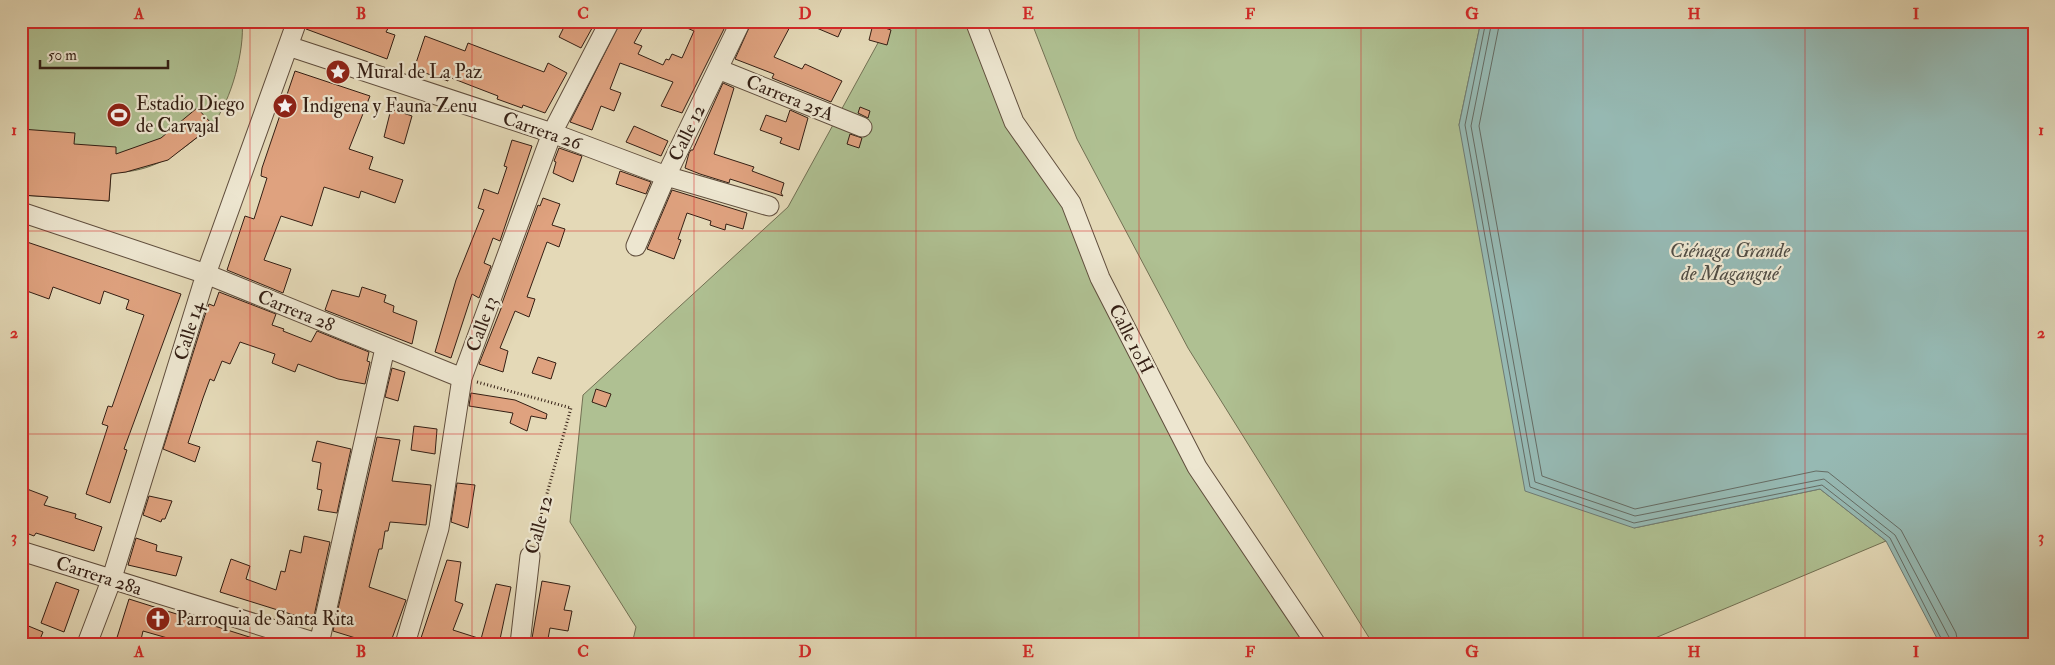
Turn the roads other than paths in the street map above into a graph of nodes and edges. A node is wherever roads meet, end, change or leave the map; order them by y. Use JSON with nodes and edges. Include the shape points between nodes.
{"nodes":[{"id":1,"x":297,"y":21,"type":"edge"},
{"id":2,"x":610,"y":21,"type":"edge"},
{"id":3,"x":741,"y":21,"type":"edge"},
{"id":4,"x":975,"y":21,"type":"edge"},
{"id":5,"x":288,"y":46,"type":"junction"},
{"id":6,"x":718,"y":69,"type":"junction"},
{"id":7,"x":862,"y":128,"type":"dead end"},
{"id":8,"x":552,"y":134,"type":"junction"},
{"id":9,"x":666,"y":176,"type":"junction"},
{"id":10,"x":769,"y":206,"type":"dead end"},
{"id":11,"x":21,"y":212,"type":"edge"},
{"id":12,"x":636,"y":246,"type":"dead end"},
{"id":13,"x":206,"y":274,"type":"junction"},
{"id":14,"x":385,"y":348,"type":"junction"},
{"id":15,"x":462,"y":378,"type":"junction"},
{"id":16,"x":21,"y":551,"type":"edge"},
{"id":17,"x":530,"y":556,"type":"road end"},
{"id":18,"x":111,"y":581,"type":"junction"},
{"id":19,"x":86,"y":644,"type":"edge"},
{"id":20,"x":319,"y":644,"type":"edge"},
{"id":21,"x":404,"y":644,"type":"edge"},
{"id":22,"x":520,"y":644,"type":"edge"},
{"id":23,"x":1316,"y":644,"type":"edge"}],
"edges":[{"from":1,"to":5,"type":"street","name":"Calle 14"},
{"from":2,"to":8,"type":"street","name":"Calle 13"},
{"from":3,"to":6,"type":"street","name":"Calle 12"},
{"from":4,"to":23,"type":"street","name":"Calle 10H","via":[[1014,122],[1071,203],[1100,278],[1197,467]]},
{"from":5,"to":8,"type":"street","name":"Carrera 26"},
{"from":5,"to":13,"type":"street","name":"Calle 14"},
{"from":6,"to":7,"type":"street","name":"Carrera 25A"},
{"from":6,"to":9,"type":"street","name":"Calle 12"},
{"from":8,"to":9,"type":"street","name":"Carrera 26"},
{"from":8,"to":15,"type":"street","name":"Calle 13"},
{"from":9,"to":10,"type":"street","name":"Carrera 26"},
{"from":9,"to":12,"type":"street","name":"Calle 12"},
{"from":11,"to":13,"type":"street","name":"Carrera 28"},
{"from":13,"to":14,"type":"street","name":"Carrera 28"},
{"from":13,"to":18,"type":"street","name":"Calle 14"},
{"from":14,"to":15,"type":"street","name":"Carrera 28"},
{"from":14,"to":20,"type":"street"},
{"from":15,"to":21,"type":"street","name":"Calle 13","via":[[438,528]]},
{"from":16,"to":18,"type":"street","name":"Carrera 28a"},
{"from":17,"to":22,"type":"street","name":"Calle 12"},
{"from":18,"to":19,"type":"street","name":"Calle 14"},
{"from":18,"to":20,"type":"street","name":"Carrera 28a"}]}
